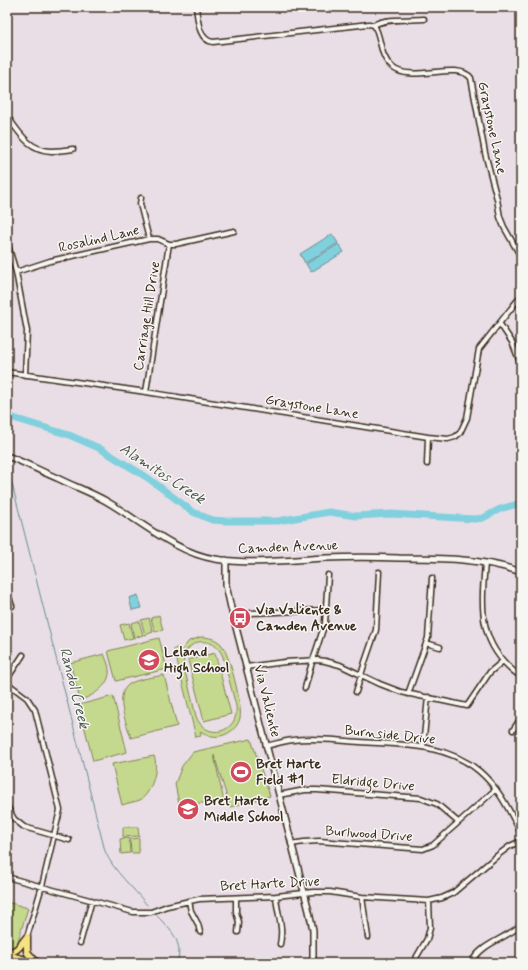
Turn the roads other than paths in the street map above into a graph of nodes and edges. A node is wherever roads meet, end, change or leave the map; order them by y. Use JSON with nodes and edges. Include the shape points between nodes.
{"nodes":[{"id":1,"x":196,"y":7,"type":"edge"},
{"id":2,"x":424,"y":19,"type":"dead end"},
{"id":3,"x":374,"y":25,"type":"junction"},
{"id":4,"x":7,"y":116,"type":"edge"},
{"id":5,"x":73,"y":149,"type":"dead end"},
{"id":6,"x":141,"y":198,"type":"dead end"},
{"id":7,"x":234,"y":231,"type":"dead end"},
{"id":8,"x":149,"y":239,"type":"junction"},
{"id":9,"x":7,"y":242,"type":"edge"},
{"id":10,"x":170,"y":244,"type":"junction"},
{"id":11,"x":521,"y":256,"type":"edge"},
{"id":12,"x":16,"y":272,"type":"junction"},
{"id":13,"x":521,"y":296,"type":"edge"},
{"id":14,"x":500,"y":324,"type":"junction"},
{"id":15,"x":521,"y":365,"type":"edge"},
{"id":16,"x":7,"y":372,"type":"edge"},
{"id":17,"x":25,"y":375,"type":"junction"},
{"id":18,"x":146,"y":392,"type":"junction"},
{"id":19,"x":428,"y":437,"type":"junction"},
{"id":20,"x":7,"y":456,"type":"edge"},
{"id":21,"x":427,"y":464,"type":"dead end"},
{"id":22,"x":226,"y":560,"type":"junction"},
{"id":23,"x":485,"y":563,"type":"junction"},
{"id":24,"x":379,"y":572,"type":"dead end"},
{"id":25,"x":521,"y":572,"type":"edge"},
{"id":26,"x":328,"y":574,"type":"dead end"},
{"id":27,"x":432,"y":578,"type":"dead end"},
{"id":28,"x":7,"y":591,"type":"edge"},
{"id":29,"x":12,"y":606,"type":"dead end"},
{"id":30,"x":326,"y":610,"type":"junction"},
{"id":31,"x":251,"y":613,"type":"dead end"},
{"id":32,"x":426,"y":643,"type":"junction"},
{"id":33,"x":440,"y":647,"type":"dead end"},
{"id":34,"x":24,"y":655,"type":"dead end"},
{"id":35,"x":312,"y":661,"type":"junction"},
{"id":36,"x":503,"y":661,"type":"junction"},
{"id":37,"x":246,"y":667,"type":"junction"},
{"id":38,"x":362,"y":674,"type":"junction"},
{"id":39,"x":521,"y":677,"type":"edge"},
{"id":40,"x":7,"y":679,"type":"edge"},
{"id":41,"x":7,"y":683,"type":"edge"},
{"id":42,"x":305,"y":688,"type":"dead end"},
{"id":43,"x":356,"y":692,"type":"dead end"},
{"id":44,"x":408,"y":694,"type":"junction"},
{"id":45,"x":428,"y":697,"type":"junction"},
{"id":46,"x":521,"y":718,"type":"edge"},
{"id":47,"x":513,"y":730,"type":"dead end"},
{"id":48,"x":266,"y":746,"type":"junction"},
{"id":49,"x":423,"y":747,"type":"junction"},
{"id":50,"x":496,"y":789,"type":"junction"},
{"id":51,"x":279,"y":795,"type":"junction"},
{"id":52,"x":7,"y":806,"type":"edge"},
{"id":53,"x":458,"y":822,"type":"junction"},
{"id":54,"x":521,"y":833,"type":"edge"},
{"id":55,"x":54,"y":836,"type":"junction"},
{"id":56,"x":69,"y":840,"type":"dead end"},
{"id":57,"x":521,"y":841,"type":"edge"},
{"id":58,"x":291,"y":844,"type":"junction"},
{"id":59,"x":7,"y":877,"type":"edge"},
{"id":60,"x":42,"y":886,"type":"junction"},
{"id":61,"x":304,"y":893,"type":"junction"},
{"id":62,"x":276,"y":896,"type":"junction"},
{"id":63,"x":362,"y":897,"type":"junction"},
{"id":64,"x":236,"y":898,"type":"junction"},
{"id":65,"x":92,"y":900,"type":"junction"},
{"id":66,"x":189,"y":901,"type":"junction"},
{"id":67,"x":428,"y":901,"type":"junction"},
{"id":68,"x":521,"y":925,"type":"edge"},
{"id":69,"x":200,"y":932,"type":"dead end"},
{"id":70,"x":238,"y":932,"type":"dead end"},
{"id":71,"x":27,"y":937,"type":"junction"},
{"id":72,"x":368,"y":937,"type":"dead end"},
{"id":73,"x":80,"y":943,"type":"dead end"},
{"id":74,"x":280,"y":944,"type":"dead end"},
{"id":75,"x":7,"y":954,"type":"edge"},
{"id":76,"x":37,"y":963,"type":"edge"},
{"id":77,"x":313,"y":963,"type":"edge"},
{"id":78,"x":413,"y":963,"type":"edge"},
{"id":79,"x":471,"y":963,"type":"edge"}],
"edges":[{"from":1,"to":3,"type":"street","via":[[201,33],[213,42]]},
{"from":2,"to":3,"type":"street"},
{"from":3,"to":11,"type":"street","name":"Graystone Lane","via":[[385,58],[390,66],[398,71],[411,74],[460,72],[471,78],[500,217]]},
{"from":4,"to":5,"type":"street","via":[[31,145],[51,151]]},
{"from":6,"to":8,"type":"street","via":[[140,204]]},
{"from":7,"to":10,"type":"street","name":"Rosalind Lane"},
{"from":8,"to":10,"type":"street","name":"Rosalind Lane","via":[[158,239]]},
{"from":8,"to":12,"type":"street","name":"Rosalind Lane","via":[[50,261]]},
{"from":9,"to":12,"type":"street"},
{"from":10,"to":18,"type":"street","name":"Carriage Hill Drive"},
{"from":12,"to":17,"type":"street","via":[[27,331]]},
{"from":13,"to":14,"type":"street","name":"Graystone Lane"},
{"from":14,"to":15,"type":"street","via":[[512,342]]},
{"from":14,"to":19,"type":"street","name":"Graystone Lane","via":[[479,349],[467,418],[461,431],[448,439]]},
{"from":16,"to":17,"type":"street","name":"Graystone Lane"},
{"from":17,"to":18,"type":"street","name":"Graystone Lane"},
{"from":18,"to":19,"type":"street","name":"Graystone Lane"},
{"from":19,"to":21,"type":"street"},
{"from":20,"to":22,"type":"street","name":"Camden Avenue","via":[[104,500],[181,547],[210,558]]},
{"from":22,"to":23,"type":"street","name":"Camden Avenue","via":[[257,562],[379,557]]},
{"from":22,"to":37,"type":"street","name":"Via Valiente","via":[[228,595]]},
{"from":23,"to":25,"type":"street","name":"Camden Avenue"},
{"from":23,"to":36,"type":"street","via":[[483,618],[490,639]]},
{"from":24,"to":38,"type":"street","via":[[376,630]]},
{"from":26,"to":30,"type":"street"},
{"from":27,"to":32,"type":"street"},
{"from":28,"to":29,"type":"street"},
{"from":30,"to":31,"type":"street"},
{"from":30,"to":35,"type":"street","via":[[325,623]]},
{"from":32,"to":33,"type":"street"},
{"from":32,"to":44,"type":"street"},
{"from":34,"to":40,"type":"street"},
{"from":35,"to":37,"type":"street"},
{"from":35,"to":38,"type":"street","via":[[325,661]]},
{"from":35,"to":42,"type":"street"},
{"from":36,"to":39,"type":"street"},
{"from":36,"to":45,"type":"street","via":[[490,672],[467,706]]},
{"from":37,"to":48,"type":"street","name":"Via Valiente"},
{"from":38,"to":43,"type":"street"},
{"from":38,"to":44,"type":"street"},
{"from":41,"to":55,"type":"street","via":[[27,698],[35,710],[60,810]]},
{"from":44,"to":45,"type":"street"},
{"from":45,"to":49,"type":"street"},
{"from":46,"to":47,"type":"street"},
{"from":48,"to":49,"type":"street","name":"Burnside Drive","via":[[292,740],[316,739]]},
{"from":48,"to":51,"type":"street","name":"Via Valiente"},
{"from":49,"to":50,"type":"street","name":"Burnside Drive","via":[[459,758],[478,770]]},
{"from":50,"to":53,"type":"street","name":"Burlwood Drive"},
{"from":50,"to":54,"type":"street","name":"Burnside Drive"},
{"from":51,"to":53,"type":"street","name":"Eldridge Drive","via":[[317,790],[421,798],[437,804]]},
{"from":51,"to":58,"type":"street","name":"Via Valiente"},
{"from":52,"to":55,"type":"street","via":[[14,819],[24,828]]},
{"from":53,"to":58,"type":"street","name":"Burlwood Drive","via":[[432,845],[423,849],[319,841]]},
{"from":55,"to":56,"type":"street"},
{"from":55,"to":60,"type":"street"},
{"from":57,"to":67,"type":"street","name":"Bret Harte Drive","via":[[504,851],[453,893]]},
{"from":58,"to":61,"type":"street","name":"Via Valiente"},
{"from":59,"to":60,"type":"street","name":"Bret Harte Drive"},
{"from":60,"to":65,"type":"street","name":"Bret Harte Drive"},
{"from":60,"to":71,"type":"street"},
{"from":61,"to":62,"type":"street","name":"Bret Harte Drive"},
{"from":61,"to":63,"type":"street","name":"Bret Harte Drive","via":[[330,892]]},
{"from":61,"to":77,"type":"street","name":"Via Valiente","via":[[313,930]]},
{"from":62,"to":64,"type":"street","name":"Bret Harte Drive"},
{"from":62,"to":74,"type":"street","via":[[282,923]]},
{"from":63,"to":67,"type":"street","name":"Bret Harte Drive"},
{"from":63,"to":72,"type":"street"},
{"from":64,"to":66,"type":"street","name":"Bret Harte Drive"},
{"from":64,"to":70,"type":"street"},
{"from":65,"to":66,"type":"street","name":"Bret Harte Drive","via":[[133,912],[151,912]]},
{"from":65,"to":73,"type":"street"},
{"from":66,"to":69,"type":"street"},
{"from":67,"to":78,"type":"street","via":[[430,928],[427,939]]},
{"from":68,"to":79,"type":"street","via":[[486,946],[476,954]]},
{"from":71,"to":75,"type":"main road","via":[[20,947]]},
{"from":71,"to":76,"type":"main road","via":[[27,952]]},
{"from":75,"to":76,"type":"main road"}]}
